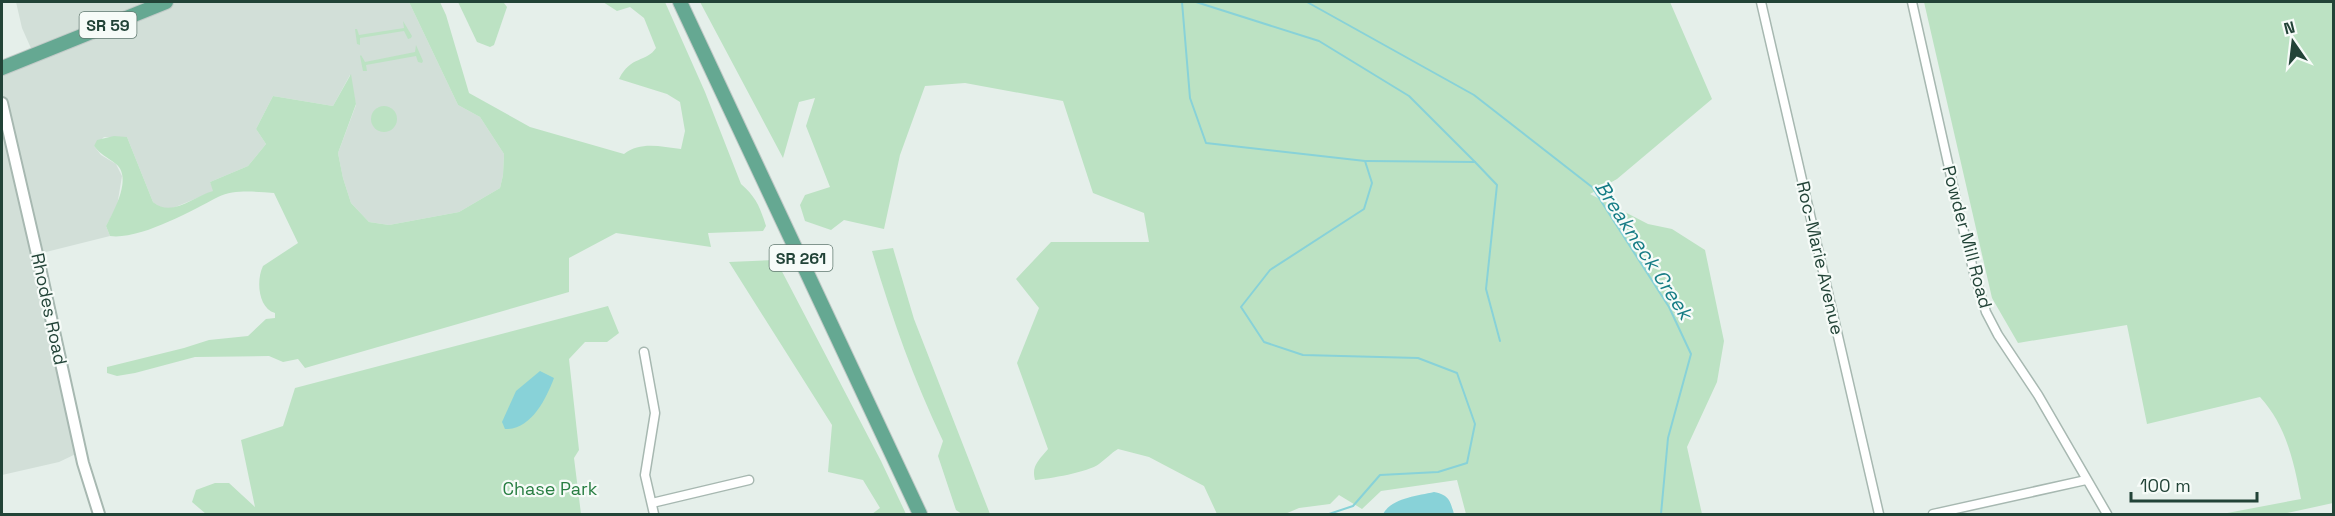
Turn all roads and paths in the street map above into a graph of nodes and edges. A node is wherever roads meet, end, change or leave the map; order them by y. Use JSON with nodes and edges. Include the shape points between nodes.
{"nodes":[{"id":1,"x":166,"y":2,"type":"edge"},
{"id":2,"x":680,"y":2,"type":"edge"},
{"id":3,"x":1761,"y":2,"type":"edge"},
{"id":4,"x":1912,"y":2,"type":"edge"},
{"id":5,"x":2,"y":68,"type":"edge"},
{"id":6,"x":2,"y":103,"type":"edge"},
{"id":7,"x":644,"y":351,"type":"dead end"},
{"id":8,"x":750,"y":480,"type":"dead end"},
{"id":9,"x":2086,"y":480,"type":"junction"},
{"id":10,"x":652,"y":503,"type":"junction"},
{"id":11,"x":99,"y":514,"type":"edge"},
{"id":12,"x":654,"y":514,"type":"edge"},
{"id":13,"x":920,"y":514,"type":"edge"},
{"id":14,"x":1879,"y":514,"type":"edge"},
{"id":15,"x":1934,"y":514,"type":"edge"},
{"id":16,"x":2108,"y":514,"type":"edge"}],
"edges":[{"from":1,"to":5,"type":"main road","number":"SR 59"},
{"from":2,"to":13,"type":"main road","number":"SR 261"},
{"from":3,"to":14,"type":"street","name":"Roc-Marie Avenue"},
{"from":4,"to":9,"type":"street","name":"Powder Mill Road","via":[[1986,312]]},
{"from":6,"to":11,"type":"street","name":"Rhodes Road","via":[[82,462]]},
{"from":7,"to":10,"type":"street","via":[[655,413],[646,466]]},
{"from":8,"to":10,"type":"street"},
{"from":9,"to":15,"type":"street"},
{"from":9,"to":16,"type":"street","name":"Powder Mill Road"},
{"from":10,"to":12,"type":"street"}]}
